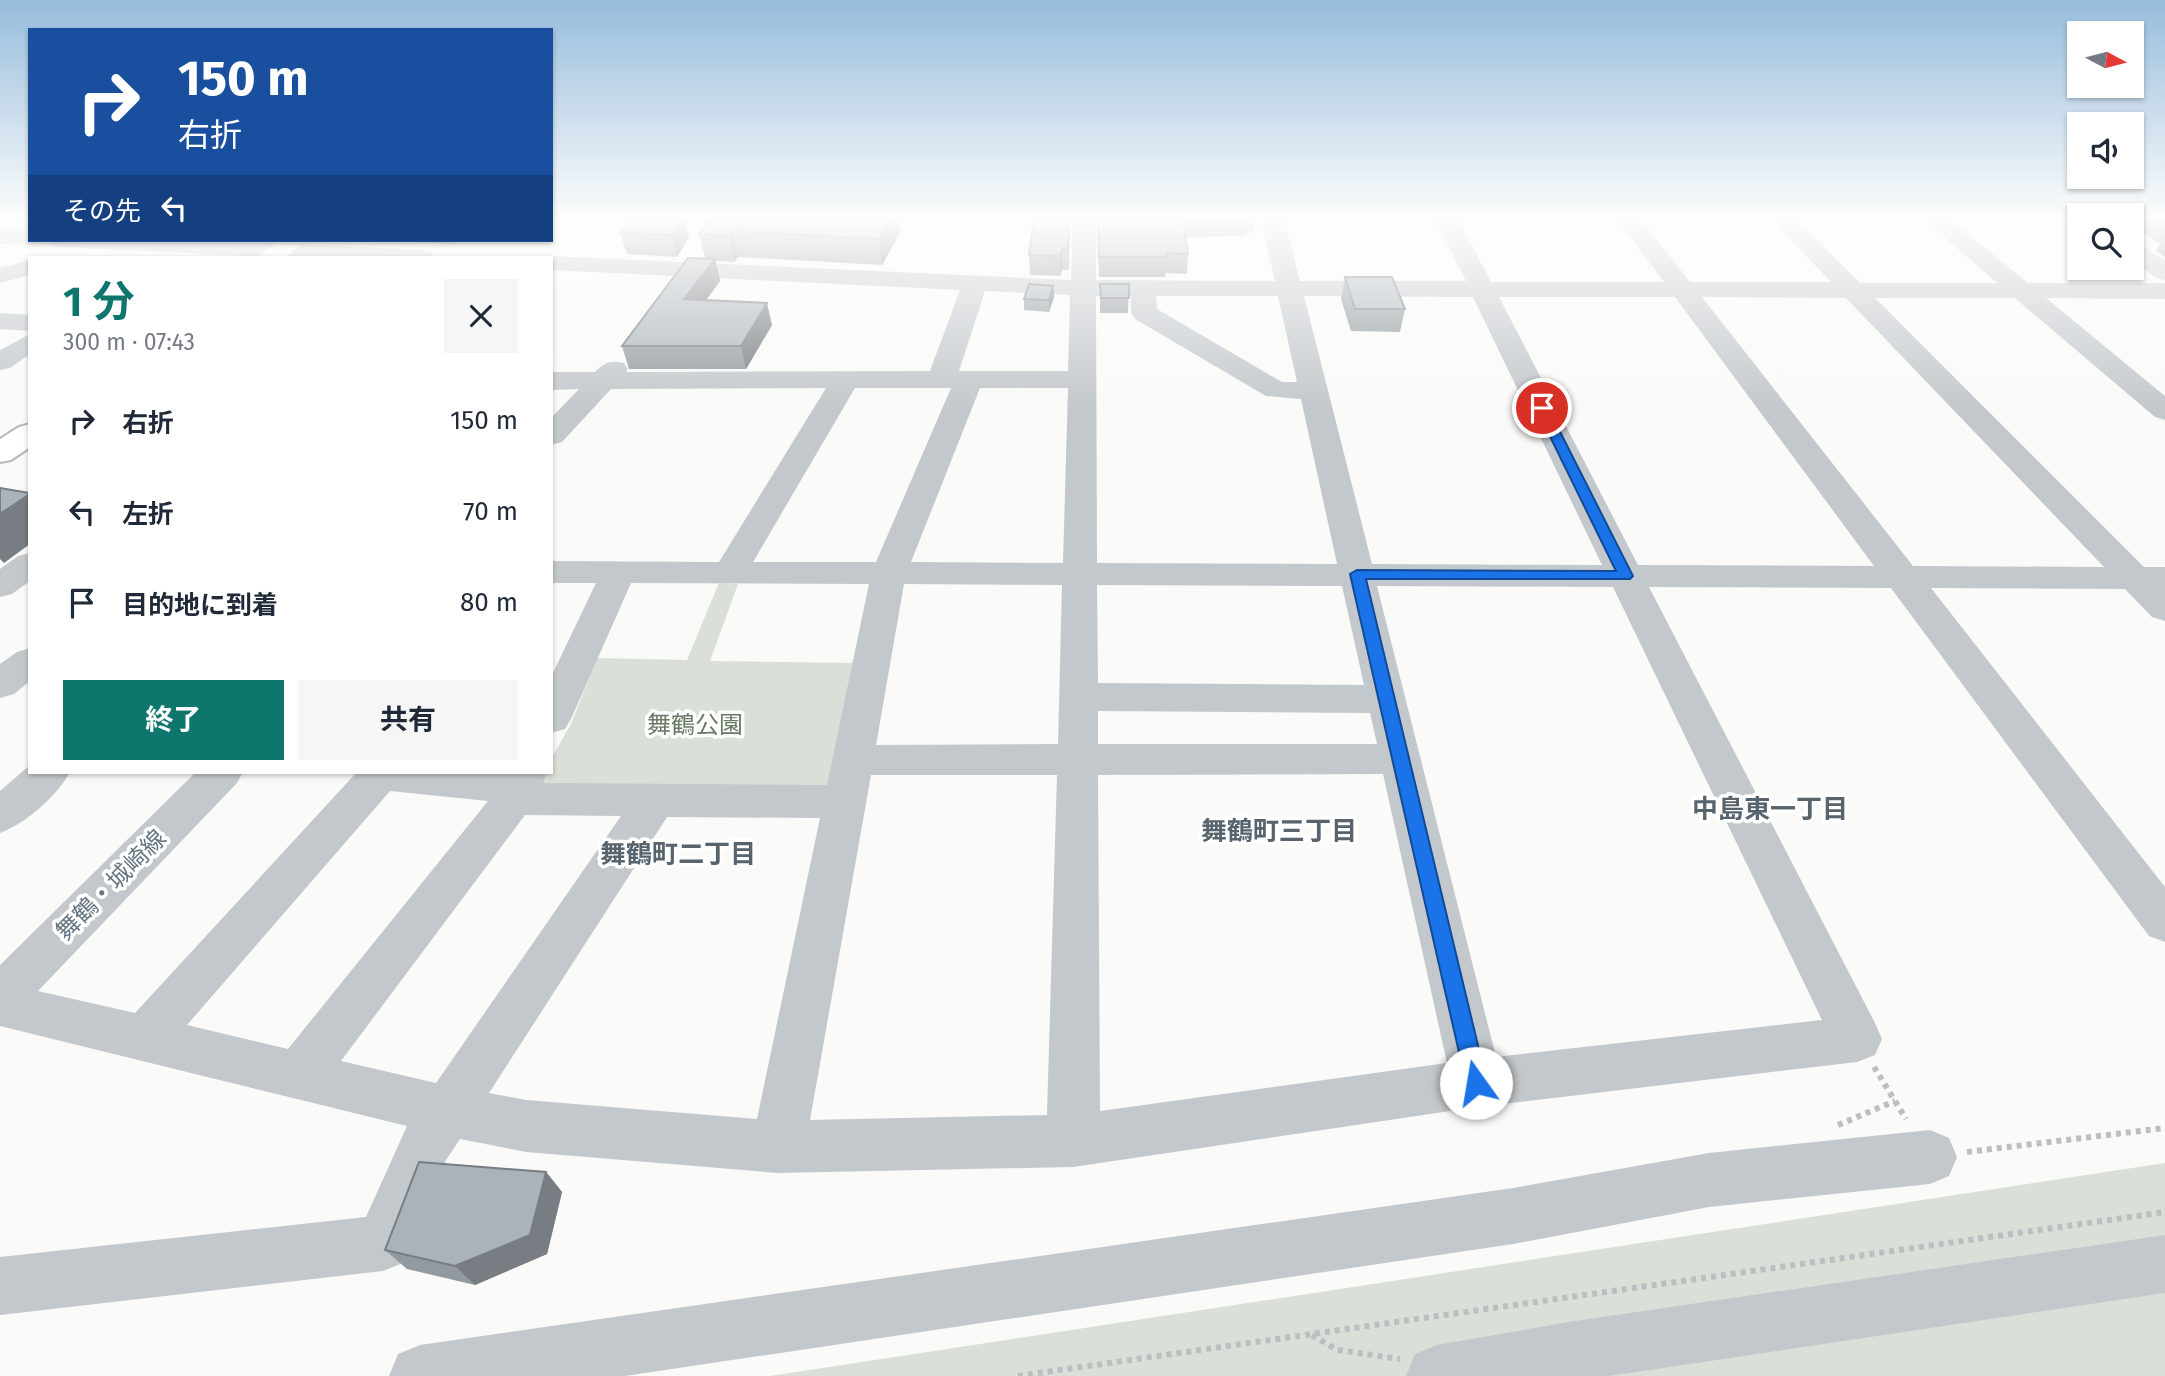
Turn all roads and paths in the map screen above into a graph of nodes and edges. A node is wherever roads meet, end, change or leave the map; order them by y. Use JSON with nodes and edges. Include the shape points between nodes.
{"nodes":[{"id":1,"x":676,"y":283,"type":"edge"},
{"id":2,"x":975,"y":283,"type":"edge"},
{"id":3,"x":980,"y":283,"type":"edge"},
{"id":4,"x":1083,"y":283,"type":"edge"},
{"id":5,"x":1289,"y":283,"type":"edge"},
{"id":6,"x":1479,"y":283,"type":"edge"},
{"id":7,"x":1678,"y":283,"type":"edge"},
{"id":8,"x":1846,"y":283,"type":"edge"},
{"id":9,"x":2013,"y":283,"type":"edge"},
{"id":10,"x":1083,"y":288,"type":"junction"},
{"id":11,"x":1143,"y":288,"type":"junction"},
{"id":12,"x":1290,"y":289,"type":"junction"},
{"id":13,"x":1482,"y":289,"type":"junction"},
{"id":14,"x":1683,"y":290,"type":"junction"},
{"id":15,"x":1853,"y":290,"type":"junction"},
{"id":16,"x":2022,"y":291,"type":"junction"},
{"id":17,"x":2165,"y":291,"type":"edge"},
{"id":18,"x":670,"y":292,"type":"edge"},
{"id":19,"x":0,"y":321,"type":"edge"},
{"id":20,"x":28,"y":323,"type":"edge"},
{"id":21,"x":28,"y":343,"type":"edge"},
{"id":22,"x":629,"y":348,"type":"edge"},
{"id":23,"x":0,"y":362,"type":"edge"},
{"id":24,"x":1082,"y":379,"type":"junction"},
{"id":25,"x":553,"y":381,"type":"edge"},
{"id":26,"x":605,"y":381,"type":"junction"},
{"id":27,"x":955,"y":381,"type":"junction"},
{"id":28,"x":844,"y":382,"type":"junction"},
{"id":29,"x":1314,"y":391,"type":"junction"},
{"id":30,"x":2165,"y":411,"type":"edge"},
{"id":31,"x":28,"y":412,"type":"edge"},
{"id":32,"x":0,"y":429,"type":"edge"},
{"id":33,"x":28,"y":434,"type":"edge"},
{"id":34,"x":553,"y":434,"type":"edge"},
{"id":35,"x":0,"y":453,"type":"edge"},
{"id":36,"x":28,"y":565,"type":"edge"},
{"id":37,"x":553,"y":572,"type":"edge"},
{"id":38,"x":620,"y":572,"type":"junction"},
{"id":39,"x":730,"y":572,"type":"junction"},
{"id":40,"x":890,"y":573,"type":"junction"},
{"id":41,"x":1080,"y":573,"type":"junction"},
{"id":42,"x":1357,"y":574,"type":"junction"},
{"id":43,"x":1625,"y":576,"type":"junction"},
{"id":44,"x":1902,"y":576,"type":"junction"},
{"id":45,"x":2150,"y":578,"type":"edge"},
{"id":46,"x":0,"y":586,"type":"edge"},
{"id":47,"x":2165,"y":609,"type":"edge"},
{"id":48,"x":568,"y":648,"type":"edge"},
{"id":49,"x":28,"y":663,"type":"edge"},
{"id":50,"x":0,"y":684,"type":"edge"},
{"id":51,"x":1078,"y":697,"type":"junction"},
{"id":52,"x":1386,"y":699,"type":"junction"},
{"id":53,"x":553,"y":711,"type":"edge"},
{"id":54,"x":1078,"y":759,"type":"junction"},
{"id":55,"x":1401,"y":759,"type":"junction"},
{"id":56,"x":853,"y":760,"type":"junction"},
{"id":57,"x":48,"y":774,"type":"edge"},
{"id":58,"x":220,"y":774,"type":"edge"},
{"id":59,"x":520,"y":786,"type":"edge"},
{"id":60,"x":655,"y":800,"type":"junction"},
{"id":61,"x":845,"y":802,"type":"junction"},
{"id":62,"x":0,"y":816,"type":"edge"},
{"id":63,"x":2165,"y":922,"type":"edge"},
{"id":64,"x":0,"y":997,"type":"edge"},
{"id":65,"x":0,"y":1004,"type":"edge"},
{"id":66,"x":145,"y":1038,"type":"junction"},
{"id":67,"x":1857,"y":1039,"type":"junction"},
{"id":68,"x":300,"y":1074,"type":"junction"},
{"id":69,"x":1476,"y":1083,"type":"junction"},
{"id":70,"x":448,"y":1111,"type":"junction"},
{"id":71,"x":2165,"y":1128,"type":"edge"},
{"id":72,"x":1073,"y":1141,"type":"junction"},
{"id":73,"x":778,"y":1147,"type":"junction"},
{"id":74,"x":1930,"y":1157,"type":"junction"},
{"id":75,"x":2165,"y":1212,"type":"edge"},
{"id":76,"x":2165,"y":1264,"type":"edge"},
{"id":77,"x":0,"y":1286,"type":"edge"},
{"id":78,"x":1312,"y":1334,"type":"junction"},
{"id":79,"x":1422,"y":1368,"type":"edge"},
{"id":80,"x":420,"y":1376,"type":"edge"},
{"id":81,"x":1018,"y":1376,"type":"edge"}],
"edges":[{"from":1,"to":18,"type":"street"},
{"from":2,"to":27,"type":"street"},
{"from":3,"to":10,"type":"street"},
{"from":4,"to":10,"type":"street"},
{"from":5,"to":12,"type":"street"},
{"from":6,"to":13,"type":"street"},
{"from":7,"to":14,"type":"street"},
{"from":8,"to":15,"type":"street"},
{"from":9,"to":16,"type":"street"},
{"from":10,"to":11,"type":"street"},
{"from":10,"to":24,"type":"street"},
{"from":11,"to":12,"type":"street"},
{"from":11,"to":29,"type":"street","via":[[1143,313],[1276,390]]},
{"from":12,"to":13,"type":"street"},
{"from":12,"to":29,"type":"street"},
{"from":13,"to":14,"type":"street"},
{"from":13,"to":43,"type":"street"},
{"from":14,"to":15,"type":"street"},
{"from":14,"to":44,"type":"street"},
{"from":15,"to":16,"type":"street"},
{"from":15,"to":45,"type":"street"},
{"from":16,"to":17,"type":"street"},
{"from":16,"to":30,"type":"street"},
{"from":19,"to":20,"type":"street"},
{"from":21,"to":23,"type":"street"},
{"from":22,"to":26,"type":"street"},
{"from":24,"to":27,"type":"street"},
{"from":24,"to":41,"type":"street"},
{"from":25,"to":26,"type":"street"},
{"from":26,"to":28,"type":"street"},
{"from":26,"to":34,"type":"street"},
{"from":27,"to":28,"type":"street"},
{"from":27,"to":40,"type":"street"},
{"from":28,"to":39,"type":"street"},
{"from":29,"to":42,"type":"street"},
{"from":31,"to":32,"type":"highway"},
{"from":33,"to":35,"type":"highway"},
{"from":36,"to":46,"type":"street"},
{"from":37,"to":38,"type":"street"},
{"from":38,"to":39,"type":"street"},
{"from":38,"to":48,"type":"street"},
{"from":39,"to":40,"type":"street"},
{"from":40,"to":41,"type":"street"},
{"from":40,"to":56,"type":"street"},
{"from":41,"to":42,"type":"street"},
{"from":41,"to":51,"type":"street"},
{"from":42,"to":43,"type":"street"},
{"from":42,"to":52,"type":"street"},
{"from":43,"to":44,"type":"street"},
{"from":43,"to":67,"type":"street"},
{"from":44,"to":45,"type":"street"},
{"from":44,"to":63,"type":"street"},
{"from":45,"to":47,"type":"street"},
{"from":48,"to":53,"type":"street"},
{"from":49,"to":50,"type":"street"},
{"from":51,"to":52,"type":"street"},
{"from":51,"to":54,"type":"street"},
{"from":52,"to":55,"type":"street"},
{"from":54,"to":55,"type":"street"},
{"from":54,"to":56,"type":"street"},
{"from":54,"to":72,"type":"street"},
{"from":55,"to":69,"type":"street"},
{"from":56,"to":61,"type":"street"},
{"from":57,"to":62,"type":"street"},
{"from":58,"to":64,"type":"street","name":"舞鶴・城崎線"},
{"from":59,"to":60,"type":"street"},
{"from":59,"to":66,"type":"street","via":[[380,774]]},
{"from":59,"to":68,"type":"street"},
{"from":60,"to":61,"type":"street"},
{"from":60,"to":70,"type":"street"},
{"from":61,"to":73,"type":"street"},
{"from":65,"to":66,"type":"street"},
{"from":66,"to":68,"type":"street"},
{"from":67,"to":69,"type":"street"},
{"from":67,"to":74,"type":"path"},
{"from":68,"to":70,"type":"street"},
{"from":69,"to":72,"type":"street"},
{"from":70,"to":73,"type":"street","via":[[526,1126]]},
{"from":70,"to":77,"type":"street","via":[[427,1142],[383,1242]]},
{"from":71,"to":74,"type":"path"},
{"from":72,"to":73,"type":"street"},
{"from":74,"to":80,"type":"street","via":[[1709,1180],[1513,1216]]},
{"from":75,"to":78,"type":"path"},
{"from":76,"to":79,"type":"street","via":[[1589,1349]]},
{"from":78,"to":79,"type":"path","via":[[1337,1350]]},
{"from":78,"to":81,"type":"path"}]}
